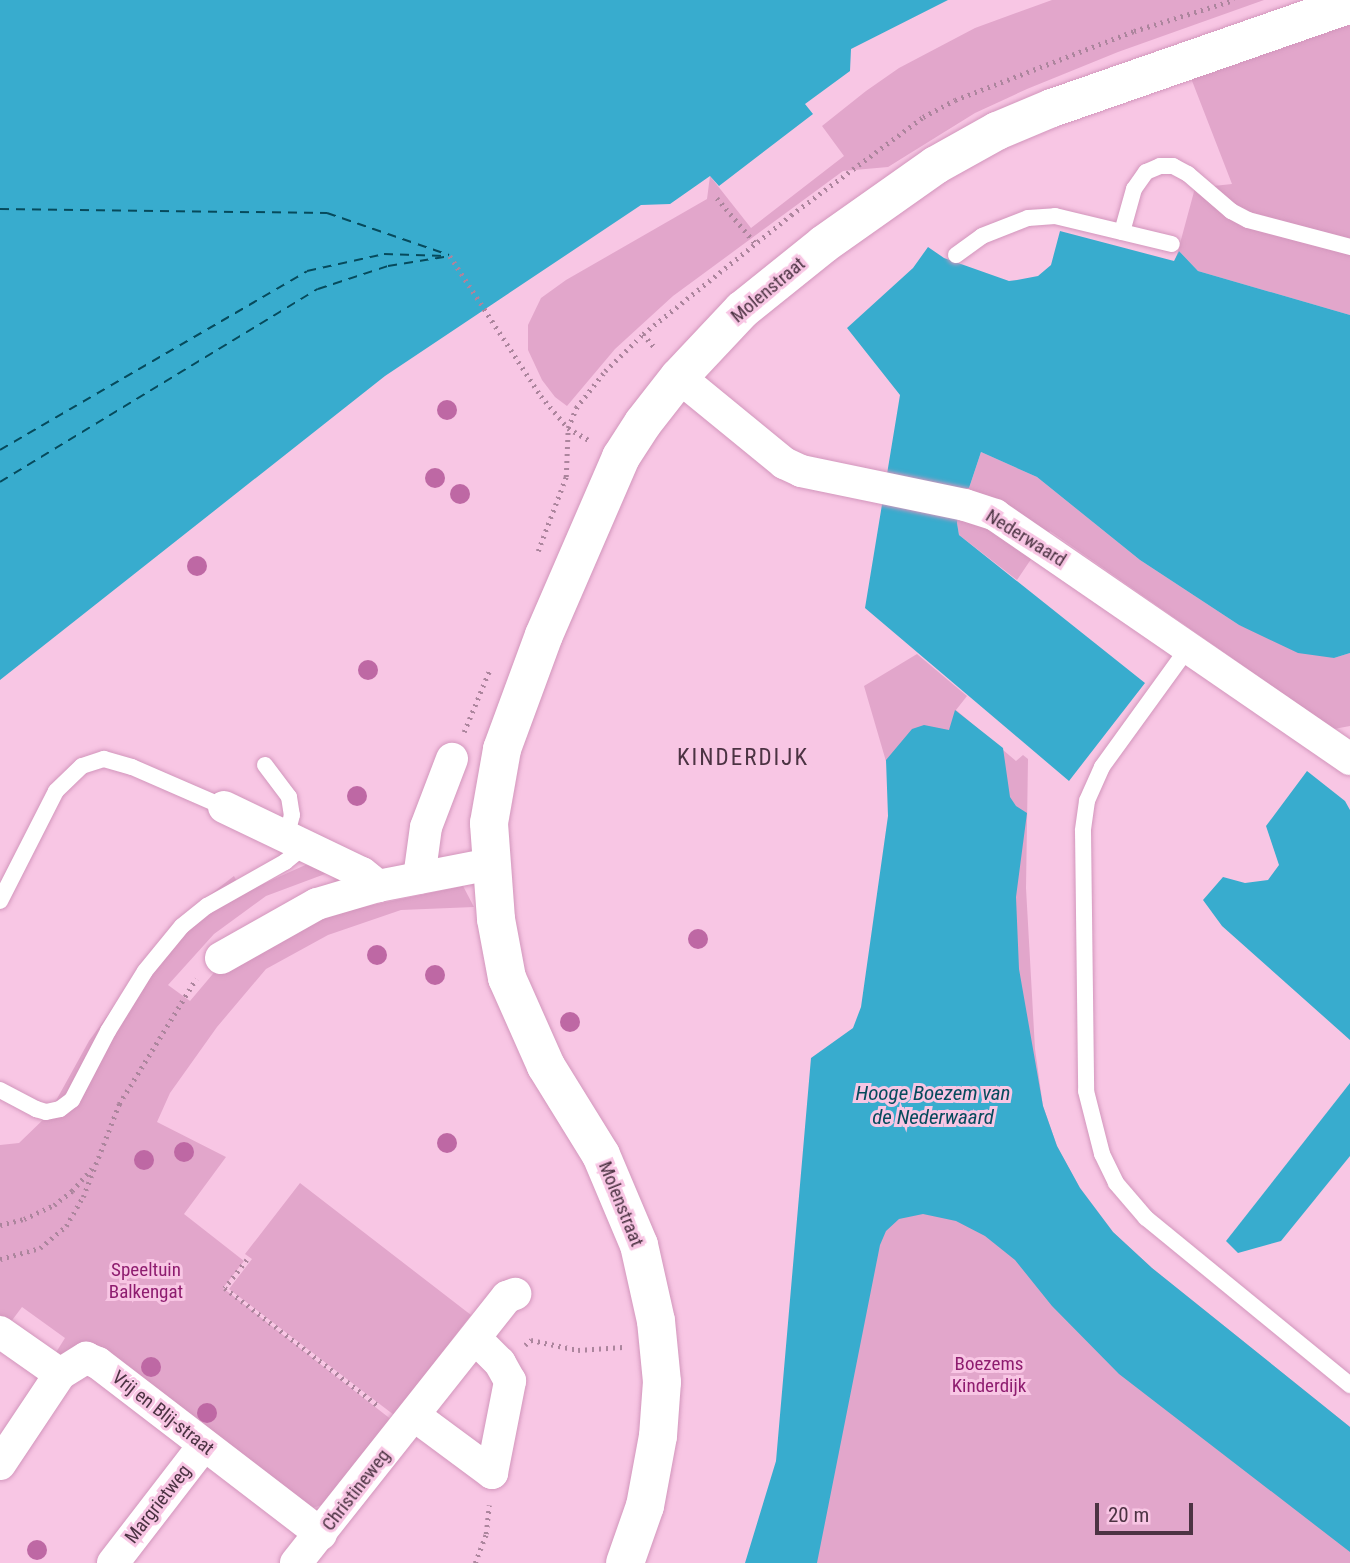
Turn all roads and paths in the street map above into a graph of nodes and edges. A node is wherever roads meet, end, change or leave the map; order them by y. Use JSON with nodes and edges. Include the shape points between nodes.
{"nodes":[{"id":1,"x":1350,"y":4,"type":"edge"},
{"id":2,"x":717,"y":198,"type":"dead end"},
{"id":3,"x":1122,"y":232,"type":"junction"},
{"id":4,"x":756,"y":244,"type":"dead end"},
{"id":5,"x":1172,"y":244,"type":"dead end"},
{"id":6,"x":1350,"y":247,"type":"edge"},
{"id":7,"x":956,"y":255,"type":"dead end"},
{"id":8,"x":450,"y":256,"type":"dead end"},
{"id":9,"x":643,"y":334,"type":"dead end"},
{"id":10,"x":679,"y":377,"type":"junction"},
{"id":11,"x":568,"y":428,"type":"junction"},
{"id":12,"x":535,"y":560,"type":"dead end"},
{"id":13,"x":1188,"y":648,"type":"junction"},
{"id":14,"x":495,"y":657,"type":"dead end"},
{"id":15,"x":452,"y":759,"type":"joint"},
{"id":16,"x":1350,"y":759,"type":"edge"},
{"id":17,"x":265,"y":765,"type":"dead end"},
{"id":18,"x":223,"y":807,"type":"joint"},
{"id":19,"x":296,"y":841,"type":"junction"},
{"id":20,"x":491,"y":864,"type":"junction"},
{"id":21,"x":419,"y":878,"type":"junction"},
{"id":22,"x":378,"y":886,"type":"junction"},
{"id":23,"x":0,"y":901,"type":"edge"},
{"id":24,"x":221,"y":958,"type":"joint"},
{"id":25,"x":0,"y":1090,"type":"edge"},
{"id":26,"x":95,"y":1165,"type":"junction"},
{"id":27,"x":0,"y":1224,"type":"edge"},
{"id":28,"x":0,"y":1259,"type":"edge"},
{"id":29,"x":247,"y":1260,"type":"dead end"},
{"id":30,"x":515,"y":1294,"type":"dead end"},
{"id":31,"x":0,"y":1332,"type":"edge"},
{"id":32,"x":475,"y":1338,"type":"junction"},
{"id":33,"x":531,"y":1340,"type":"dead end"},
{"id":34,"x":658,"y":1345,"type":"junction"},
{"id":35,"x":60,"y":1374,"type":"junction"},
{"id":36,"x":1350,"y":1385,"type":"edge"},
{"id":37,"x":410,"y":1422,"type":"junction"},
{"id":38,"x":204,"y":1445,"type":"junction"},
{"id":39,"x":0,"y":1464,"type":"edge"},
{"id":40,"x":492,"y":1473,"type":"junction"},
{"id":41,"x":321,"y":1534,"type":"junction"},
{"id":42,"x":113,"y":1563,"type":"edge"},
{"id":43,"x":296,"y":1563,"type":"edge"},
{"id":44,"x":475,"y":1563,"type":"edge"},
{"id":45,"x":625,"y":1563,"type":"edge"}],
"edges":[{"from":1,"to":10,"type":"street","name":"Molenstraat","via":[[1052,107],[997,131],[936,165],[768,287]]},
{"from":2,"to":4,"type":"path"},
{"from":3,"to":5,"type":"lane"},
{"from":3,"to":6,"type":"lane","via":[[1135,190],[1146,172],[1173,166],[1248,220]]},
{"from":3,"to":7,"type":"lane","via":[[1055,216],[1028,218],[982,236]]},
{"from":8,"to":11,"type":"path","via":[[541,396]]},
{"from":9,"to":11,"type":"path","via":[[576,408]]},
{"from":10,"to":13,"type":"street","name":"Nederwaard","via":[[784,463],[801,471],[995,515]]},
{"from":10,"to":20,"type":"street","name":"Molenstraat","via":[[621,457],[544,635],[500,759],[489,823]]},
{"from":11,"to":12,"type":"path","via":[[566,477]]},
{"from":13,"to":16,"type":"street","name":"Nederwaard"},
{"from":13,"to":36,"type":"lane","via":[[1102,767],[1087,801],[1083,831],[1086,1091],[1101,1154],[1116,1182],[1146,1218]]},
{"from":14,"to":15,"type":"path"},
{"from":15,"to":21,"type":"street","via":[[425,827]]},
{"from":17,"to":19,"type":"lane","via":[[289,797]]},
{"from":18,"to":19,"type":"street"},
{"from":18,"to":23,"type":"lane","via":[[132,767],[104,759],[82,766],[56,791]]},
{"from":19,"to":22,"type":"street","via":[[362,873]]},
{"from":19,"to":25,"type":"lane","via":[[285,862],[182,926],[145,971],[72,1100],[60,1109],[36,1109]]},
{"from":20,"to":21,"type":"street"},
{"from":20,"to":34,"type":"street","name":"Molenstraat","via":[[507,978],[546,1066],[601,1155],[639,1245]]},
{"from":21,"to":22,"type":"street"},
{"from":22,"to":24,"type":"street","via":[[294,915]]},
{"from":24,"to":26,"type":"path","via":[[196,979],[180,1003],[119,1104]]},
{"from":26,"to":27,"type":"path","via":[[54,1205]]},
{"from":26,"to":28,"type":"path","via":[[83,1197],[56,1238],[40,1248]]},
{"from":29,"to":37,"type":"path","via":[[225,1288]]},
{"from":30,"to":32,"type":"street","name":"Christineweg","via":[[507,1297]]},
{"from":31,"to":35,"type":"street"},
{"from":32,"to":37,"type":"street","name":"Christineweg"},
{"from":32,"to":40,"type":"street","via":[[500,1363],[510,1381]]},
{"from":33,"to":34,"type":"path","via":[[579,1350]]},
{"from":34,"to":45,"type":"street","name":"Molenstraat","via":[[662,1382],[659,1436],[645,1506]]},
{"from":35,"to":38,"type":"street","name":"Vrij en Blij-straat","via":[[86,1358],[98,1363]]},
{"from":35,"to":39,"type":"street"},
{"from":37,"to":40,"type":"street"},
{"from":37,"to":41,"type":"street","name":"Christineweg"},
{"from":38,"to":41,"type":"street","name":"Vrij en Blij-straat"},
{"from":38,"to":42,"type":"street","name":"Margrietweg"},
{"from":40,"to":44,"type":"path","via":[[486,1534]]},
{"from":41,"to":43,"type":"street","name":"Christineweg"}]}
